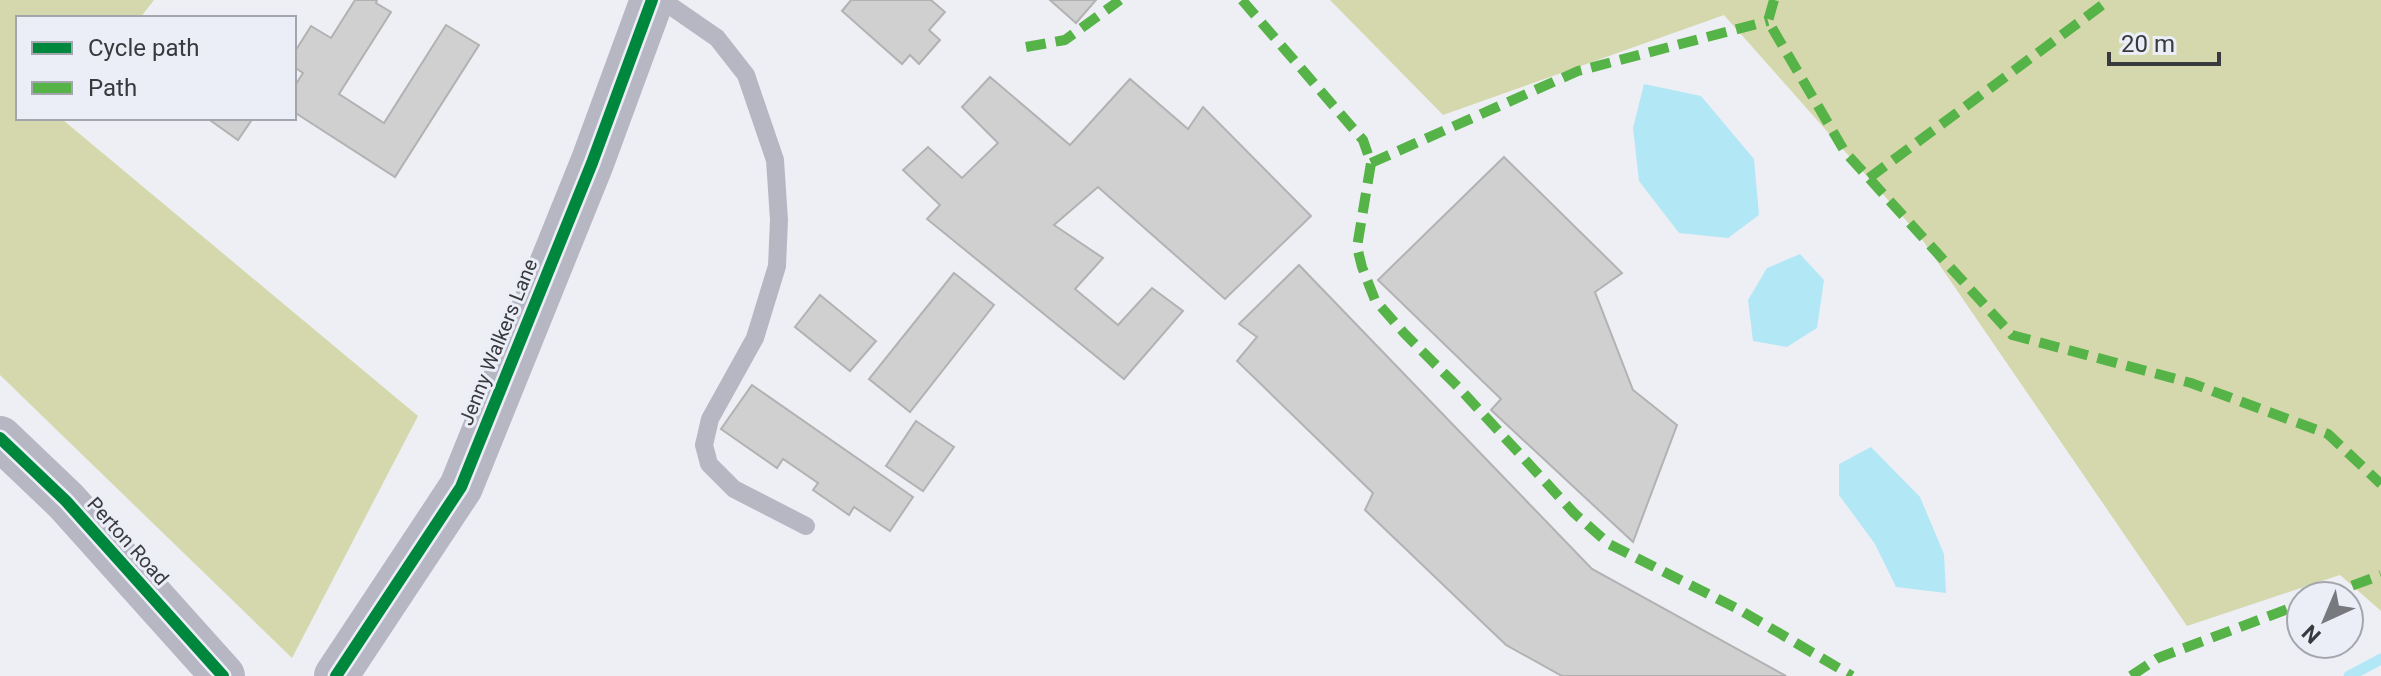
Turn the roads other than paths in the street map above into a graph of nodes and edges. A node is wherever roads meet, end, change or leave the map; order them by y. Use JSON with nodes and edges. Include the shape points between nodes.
{"nodes":[{"id":1,"x":652,"y":0,"type":"edge"},
{"id":2,"x":662,"y":0,"type":"edge"},
{"id":3,"x":0,"y":438,"type":"edge"},
{"id":4,"x":806,"y":526,"type":"dead end"},
{"id":5,"x":223,"y":676,"type":"edge"},
{"id":6,"x":336,"y":676,"type":"edge"}],
"edges":[{"from":1,"to":6,"type":"street","name":"Jenny Walkers Lane","via":[[461,487]]},
{"from":2,"to":4,"type":"lane","via":[[717,38],[746,75],[775,160],[777,266],[755,338],[710,419],[704,445],[709,464],[734,489]]},
{"from":3,"to":5,"type":"street","name":"Perton Road","via":[[66,501]]}]}
